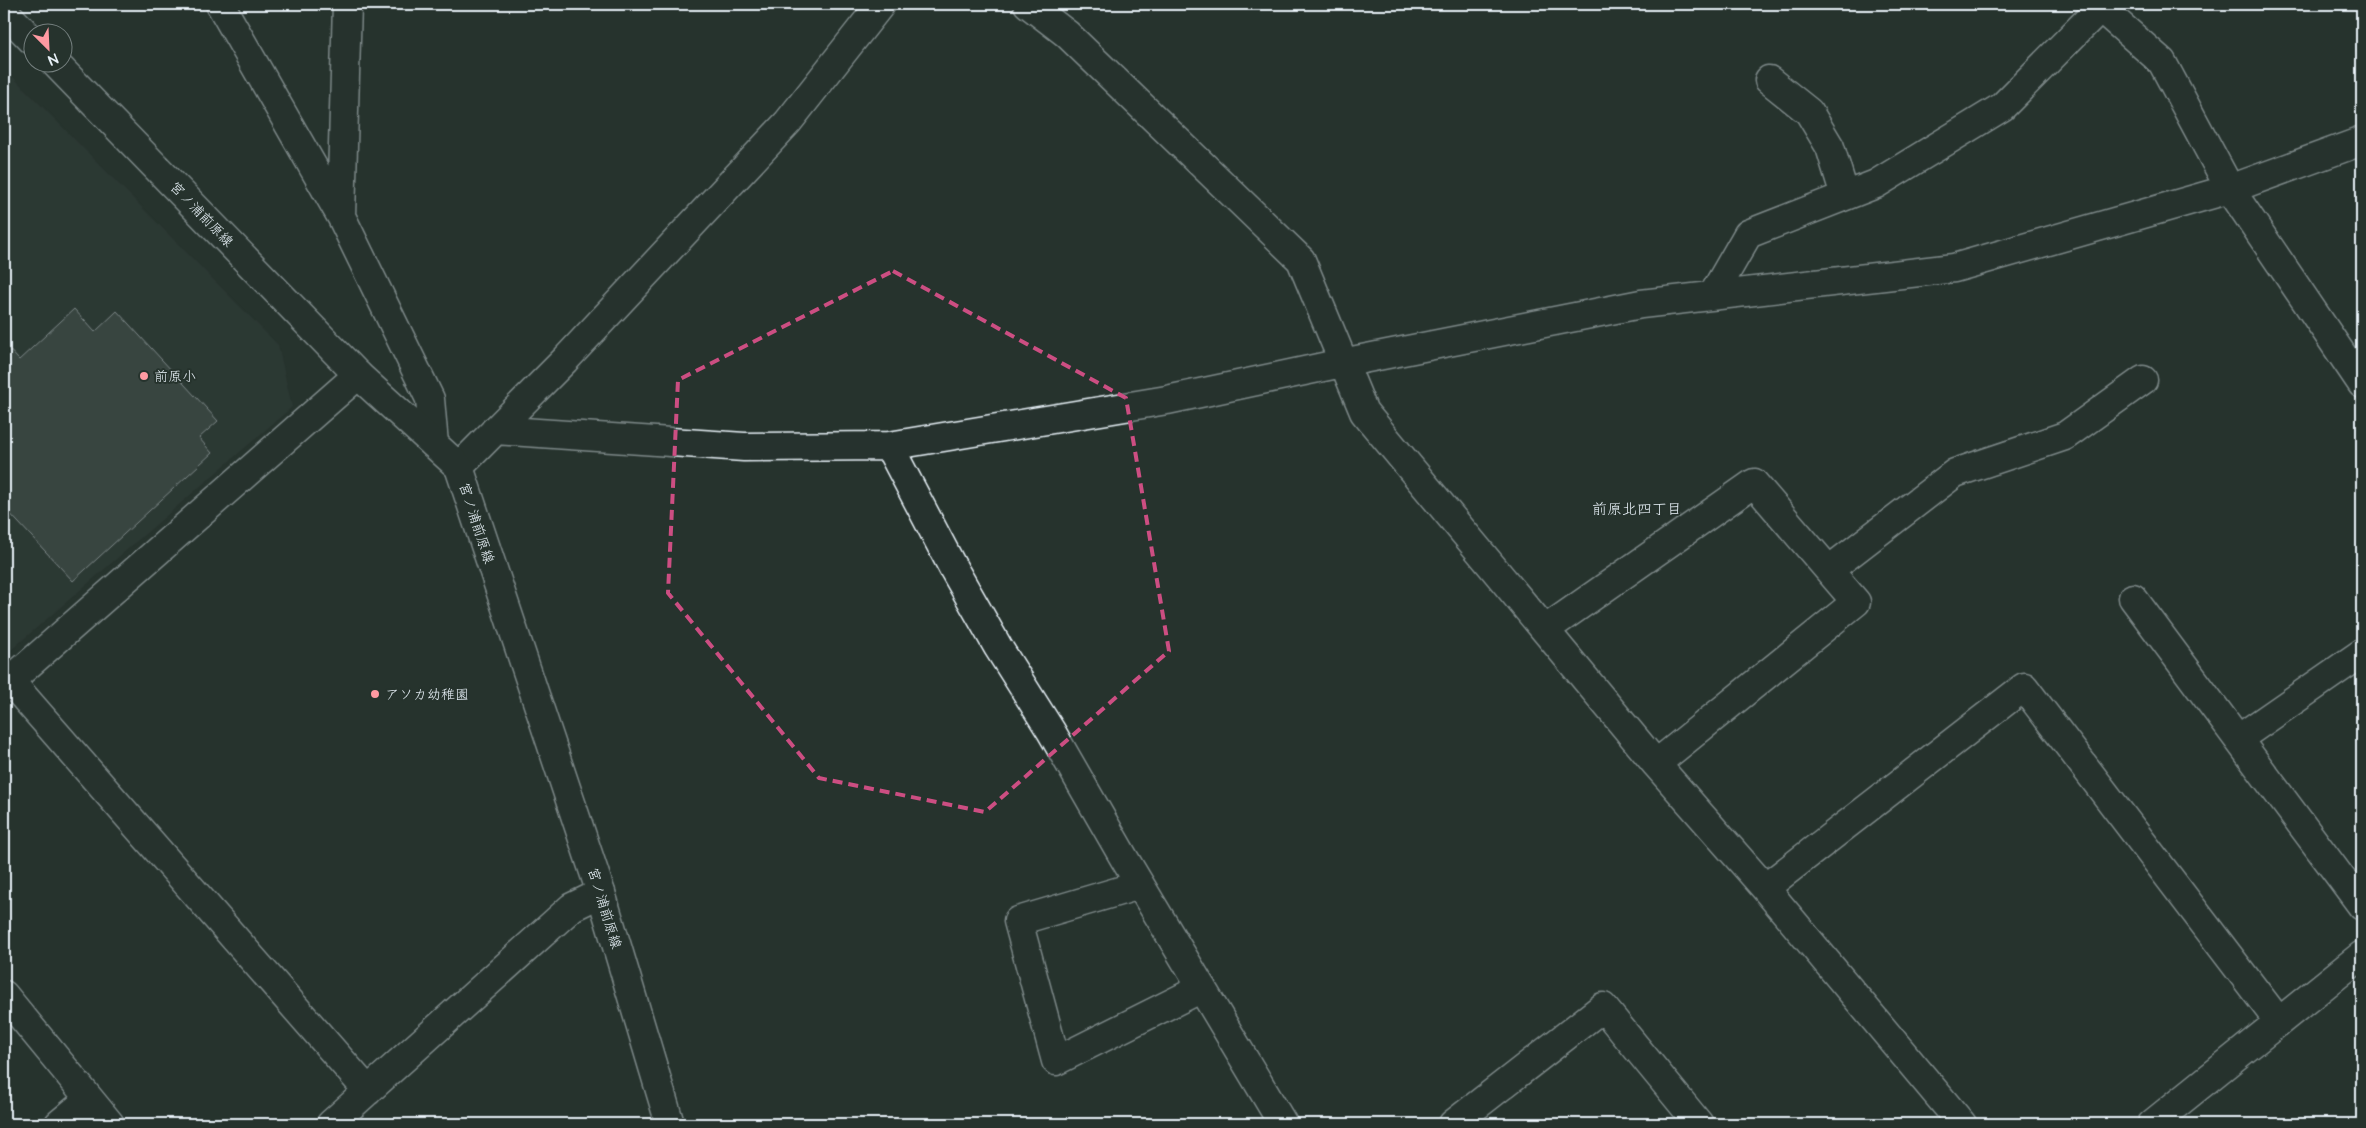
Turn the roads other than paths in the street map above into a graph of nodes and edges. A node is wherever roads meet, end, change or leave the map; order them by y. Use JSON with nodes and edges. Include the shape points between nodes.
{"nodes":[{"id":1,"x":220,"y":4,"type":"edge"},
{"id":2,"x":348,"y":4,"type":"edge"},
{"id":3,"x":881,"y":4,"type":"edge"},
{"id":4,"x":1028,"y":4,"type":"edge"},
{"id":5,"x":2098,"y":6,"type":"edge"},
{"id":6,"x":4,"y":10,"type":"edge"},
{"id":7,"x":22,"y":29,"type":"edge"},
{"id":8,"x":64,"y":72,"type":"edge"},
{"id":9,"x":1769,"y":80,"type":"dead end"},
{"id":10,"x":2362,"y":141,"type":"edge"},
{"id":11,"x":2230,"y":189,"type":"junction"},
{"id":12,"x":1845,"y":196,"type":"junction"},
{"id":13,"x":341,"y":216,"type":"junction"},
{"id":14,"x":1713,"y":295,"type":"junction"},
{"id":15,"x":1342,"y":363,"type":"junction"},
{"id":16,"x":358,"y":375,"type":"junction"},
{"id":17,"x":2143,"y":380,"type":"dead end"},
{"id":18,"x":2362,"y":384,"type":"edge"},
{"id":19,"x":495,"y":430,"type":"junction"},
{"id":20,"x":434,"y":444,"type":"junction"},
{"id":21,"x":889,"y":446,"type":"junction"},
{"id":22,"x":459,"y":467,"type":"junction"},
{"id":23,"x":1829,"y":570,"type":"junction"},
{"id":24,"x":2133,"y":598,"type":"dead end"},
{"id":25,"x":1546,"y":629,"type":"junction"},
{"id":26,"x":2362,"y":654,"type":"edge"},
{"id":27,"x":7,"y":683,"type":"edge"},
{"id":28,"x":2238,"y":739,"type":"junction"},
{"id":29,"x":1656,"y":764,"type":"junction"},
{"id":30,"x":1140,"y":885,"type":"junction"},
{"id":31,"x":1765,"y":888,"type":"junction"},
{"id":32,"x":601,"y":893,"type":"junction"},
{"id":33,"x":2362,"y":906,"type":"edge"},
{"id":34,"x":2362,"y":956,"type":"edge"},
{"id":35,"x":1202,"y":988,"type":"junction"},
{"id":36,"x":4,"y":995,"type":"edge"},
{"id":37,"x":2279,"y":1022,"type":"junction"},
{"id":38,"x":368,"y":1091,"type":"junction"},
{"id":39,"x":89,"y":1099,"type":"junction"},
{"id":40,"x":59,"y":1124,"type":"edge"},
{"id":41,"x":110,"y":1124,"type":"edge"},
{"id":42,"x":331,"y":1124,"type":"edge"},
{"id":43,"x":670,"y":1124,"type":"edge"},
{"id":44,"x":1283,"y":1124,"type":"edge"},
{"id":45,"x":1453,"y":1124,"type":"edge"},
{"id":46,"x":1699,"y":1124,"type":"edge"},
{"id":47,"x":1962,"y":1124,"type":"edge"},
{"id":48,"x":2152,"y":1124,"type":"edge"}],
"edges":[{"from":1,"to":13,"type":"street"},
{"from":2,"to":13,"type":"street"},
{"from":3,"to":19,"type":"street","via":[[788,122]]},
{"from":4,"to":15,"type":"street","via":[[1067,34],[1301,260]]},
{"from":5,"to":11,"type":"street","via":[[2162,62]]},
{"from":5,"to":12,"type":"street","via":[[2002,107],[1876,184]]},
{"from":6,"to":7,"type":"street"},
{"from":8,"to":16,"type":"street","name":"宮ノ浦前原線"},
{"from":9,"to":12,"type":"street","via":[[1809,112],[1830,147]]},
{"from":10,"to":11,"type":"street"},
{"from":11,"to":14,"type":"street","via":[[1954,268]]},
{"from":11,"to":18,"type":"street"},
{"from":12,"to":14,"type":"street","via":[[1748,234]]},
{"from":13,"to":20,"type":"street","via":[[430,400]]},
{"from":14,"to":15,"type":"street","via":[[1641,304]]},
{"from":15,"to":21,"type":"street","via":[[1167,400]]},
{"from":15,"to":25,"type":"street","via":[[1364,412]]},
{"from":16,"to":20,"type":"street","name":"宮ノ浦前原線"},
{"from":16,"to":27,"type":"street"},
{"from":17,"to":23,"type":"street","via":[[2065,436],[1955,473]]},
{"from":19,"to":21,"type":"street","via":[[744,447]]},
{"from":19,"to":22,"type":"street"},
{"from":20,"to":22,"type":"street","name":"宮ノ浦前原線"},
{"from":21,"to":30,"type":"street","via":[[998,647]]},
{"from":22,"to":32,"type":"street","name":"宮ノ浦前原線"},
{"from":23,"to":25,"type":"street","via":[[1754,483]]},
{"from":23,"to":29,"type":"street","via":[[1856,602]]},
{"from":24,"to":28,"type":"street"},
{"from":25,"to":29,"type":"street"},
{"from":26,"to":28,"type":"street"},
{"from":27,"to":38,"type":"street"},
{"from":28,"to":33,"type":"street"},
{"from":29,"to":31,"type":"street"},
{"from":30,"to":35,"type":"street"},
{"from":30,"to":35,"type":"street","via":[[1018,921],[1056,1060]]},
{"from":31,"to":37,"type":"street","via":[[2024,687]]},
{"from":31,"to":47,"type":"street"},
{"from":32,"to":38,"type":"street","via":[[572,907]]},
{"from":32,"to":43,"type":"street","name":"宮ノ浦前原線"},
{"from":34,"to":37,"type":"street"},
{"from":35,"to":44,"type":"street"},
{"from":36,"to":39,"type":"street"},
{"from":37,"to":48,"type":"street"},
{"from":38,"to":42,"type":"street"},
{"from":39,"to":40,"type":"street"},
{"from":39,"to":41,"type":"street"},
{"from":45,"to":46,"type":"street","via":[[1603,1007]]}]}
